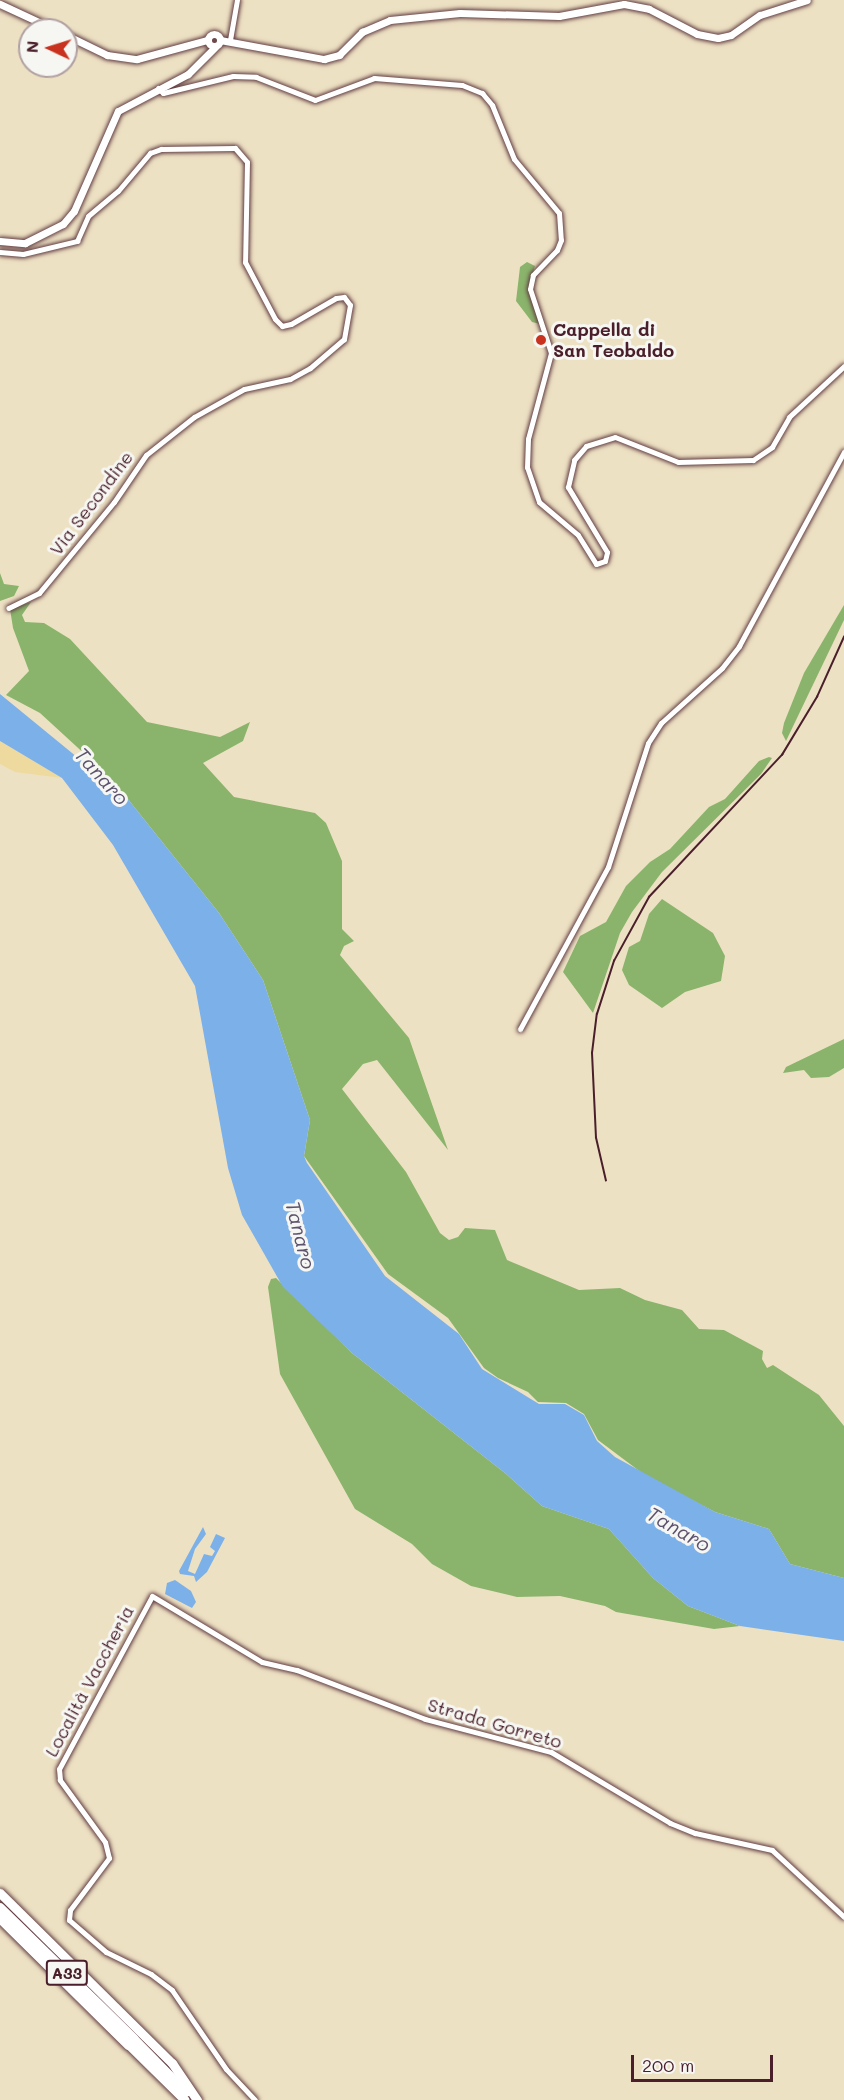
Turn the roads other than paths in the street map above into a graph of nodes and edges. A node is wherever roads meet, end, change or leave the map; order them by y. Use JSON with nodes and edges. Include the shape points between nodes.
{"nodes":[{"id":1,"x":237,"y":0,"type":"edge"},
{"id":2,"x":807,"y":0,"type":"edge"},
{"id":3,"x":0,"y":4,"type":"edge"},
{"id":4,"x":30,"y":18,"type":"edge"},
{"id":5,"x":220,"y":40,"type":"junction"},
{"id":6,"x":230,"y":40,"type":"junction"},
{"id":7,"x":78,"y":41,"type":"edge"},
{"id":8,"x":211,"y":44,"type":"junction"},
{"id":9,"x":158,"y":88,"type":"junction"},
{"id":10,"x":0,"y":241,"type":"edge"},
{"id":11,"x":0,"y":252,"type":"edge"},
{"id":12,"x":844,"y":366,"type":"edge"},
{"id":13,"x":844,"y":452,"type":"edge"},
{"id":14,"x":8,"y":608,"type":"dead end"},
{"id":15,"x":520,"y":1029,"type":"dead end"},
{"id":16,"x":152,"y":1596,"type":"joint"},
{"id":17,"x":0,"y":1893,"type":"edge"},
{"id":18,"x":0,"y":1908,"type":"edge"},
{"id":19,"x":844,"y":1917,"type":"edge"},
{"id":20,"x":0,"y":1918,"type":"edge"},
{"id":21,"x":131,"y":2042,"type":"junction"},
{"id":22,"x":185,"y":2100,"type":"edge"},
{"id":23,"x":195,"y":2100,"type":"edge"},
{"id":24,"x":255,"y":2100,"type":"edge"}],
"edges":[{"from":1,"to":6,"type":"street"},
{"from":2,"to":6,"type":"street","via":[[760,15],[731,35],[718,38],[697,34],[649,9],[624,4],[559,16],[460,13],[390,20],[362,33],[339,55],[324,59]]},
{"from":3,"to":4,"type":"street"},
{"from":5,"to":6,"type":"street"},
{"from":5,"to":8,"type":"street"},
{"from":5,"to":8,"type":"street","via":[[214,34]]},
{"from":7,"to":8,"type":"street","via":[[107,55],[137,59]]},
{"from":8,"to":9,"type":"street","via":[[207,55],[188,74]]},
{"from":9,"to":10,"type":"street","via":[[118,111],[79,202],[63,224],[25,243]]},
{"from":9,"to":12,"type":"street","via":[[163,93],[233,76],[256,77],[315,100],[374,78],[462,84],[482,93],[492,105],[514,159],[559,213],[561,240],[557,250],[533,275],[530,289],[551,353],[528,439],[527,467],[539,502],[578,535],[596,564],[605,561],[607,552],[568,487],[574,460],[586,446],[615,438],[678,462],[753,460],[772,447],[789,417]]},
{"from":11,"to":14,"type":"street","name":"Via Secondine","via":[[23,254],[76,241],[88,216],[118,191],[150,153],[161,149],[235,148],[247,162],[245,262],[275,320],[282,326],[291,324],[336,298],[344,297],[350,305],[344,339],[310,368],[290,379],[244,389],[194,417],[146,455],[114,502],[39,593]]},
{"from":13,"to":15,"type":"street","via":[[739,646],[722,668],[661,723],[648,743],[608,867]]},
{"from":16,"to":19,"type":"street","name":"Strada Gorreto","via":[[262,1662],[297,1670],[425,1719],[551,1752],[670,1823],[695,1833],[772,1850]]},
{"from":16,"to":24,"type":"street","name":"Località Vaccheria","via":[[59,1769],[60,1780],[105,1842],[109,1858],[70,1910],[69,1920],[106,1952],[151,1974],[172,1990],[226,2069]]},
{"from":17,"to":23,"type":"highway","via":[[172,2063]]},
{"from":18,"to":21,"type":"highway","number":"A33"},
{"from":20,"to":21,"type":"highway","number":"A33"},
{"from":21,"to":22,"type":"highway"},
{"from":21,"to":23,"type":"highway"}]}
